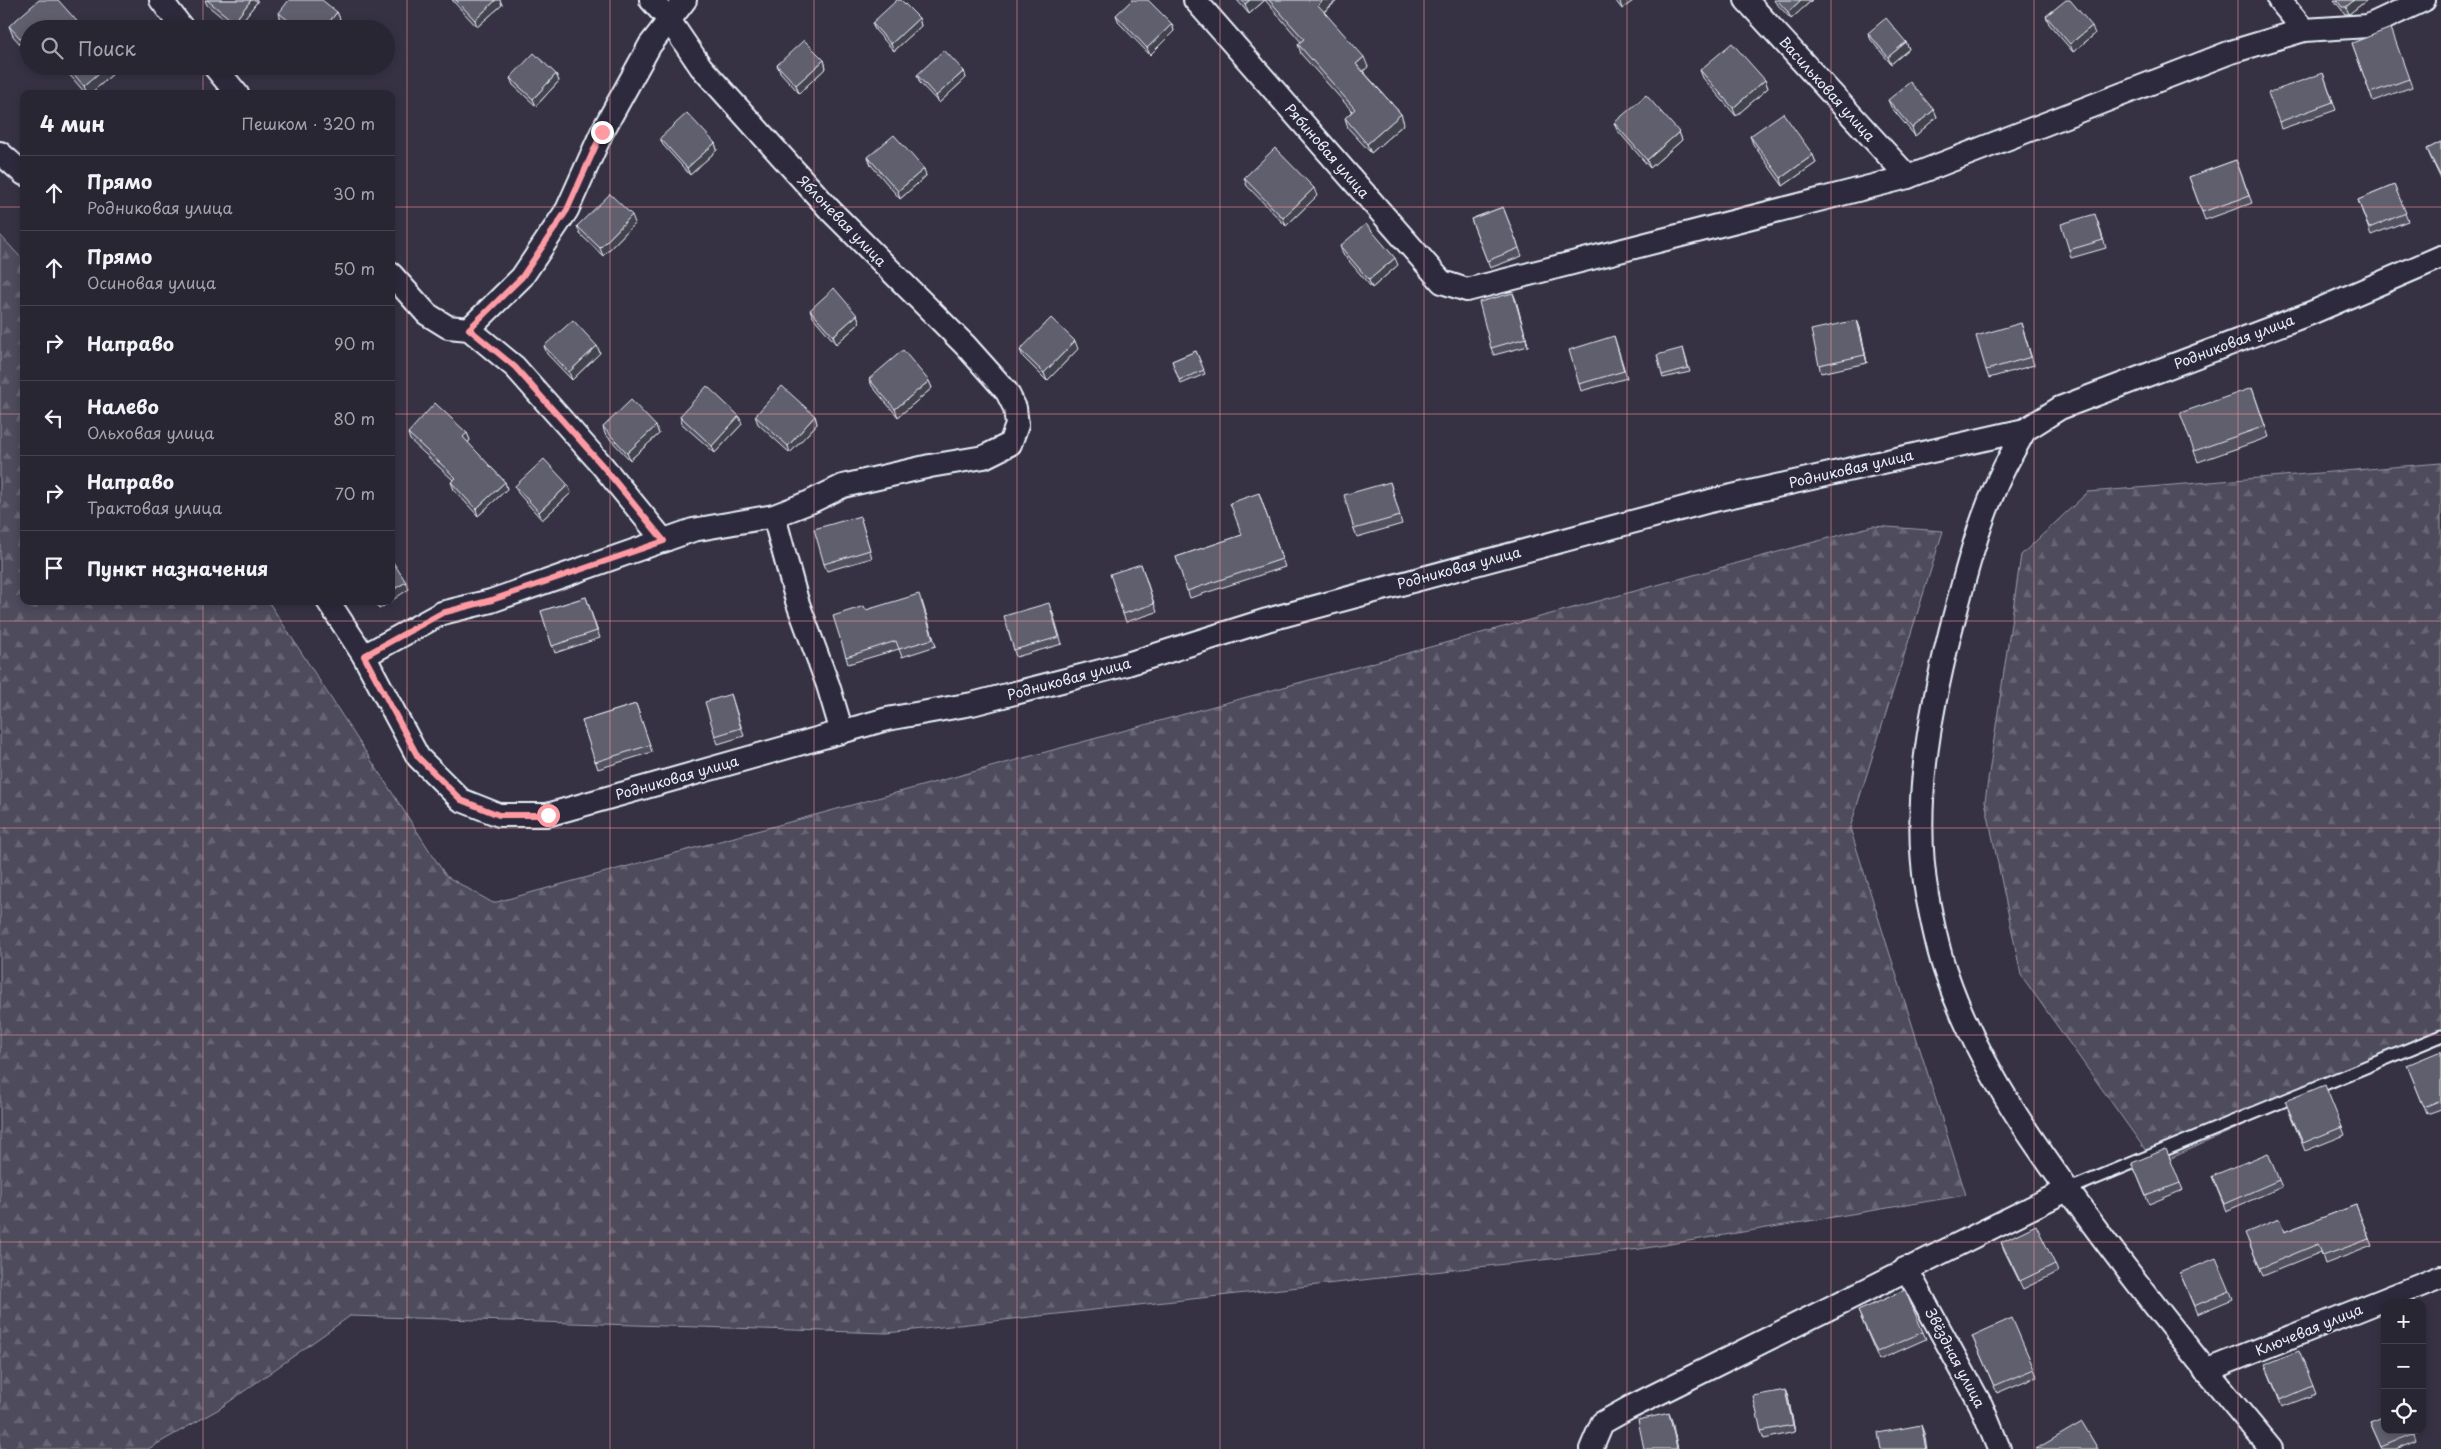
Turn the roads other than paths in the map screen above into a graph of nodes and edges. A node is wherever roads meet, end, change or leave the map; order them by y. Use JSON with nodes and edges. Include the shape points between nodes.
{"nodes":[{"id":1,"x":161,"y":0,"type":"edge"},
{"id":2,"x":651,"y":0,"type":"edge"},
{"id":3,"x":685,"y":0,"type":"edge"},
{"id":4,"x":1195,"y":0,"type":"edge"},
{"id":5,"x":1746,"y":0,"type":"edge"},
{"id":6,"x":2279,"y":0,"type":"edge"},
{"id":7,"x":2424,"y":0,"type":"edge"},
{"id":8,"x":177,"y":20,"type":"edge"},
{"id":9,"x":669,"y":20,"type":"junction"},
{"id":10,"x":2304,"y":30,"type":"junction"},
{"id":11,"x":221,"y":75,"type":"edge"},
{"id":12,"x":234,"y":90,"type":"edge"},
{"id":13,"x":0,"y":153,"type":"edge"},
{"id":14,"x":20,"y":170,"type":"edge"},
{"id":15,"x":1908,"y":178,"type":"junction"},
{"id":16,"x":2441,"y":257,"type":"edge"},
{"id":17,"x":395,"y":278,"type":"edge"},
{"id":18,"x":469,"y":329,"type":"junction"},
{"id":19,"x":2025,"y":430,"type":"junction"},
{"id":20,"x":774,"y":516,"type":"junction"},
{"id":21,"x":664,"y":541,"type":"junction"},
{"id":22,"x":331,"y":605,"type":"edge"},
{"id":23,"x":364,"y":656,"type":"junction"},
{"id":24,"x":842,"y":732,"type":"junction"},
{"id":25,"x":2441,"y":1036,"type":"edge"},
{"id":26,"x":2067,"y":1190,"type":"junction"},
{"id":27,"x":1906,"y":1268,"type":"junction"},
{"id":28,"x":2441,"y":1277,"type":"edge"},
{"id":29,"x":2205,"y":1371,"type":"junction"},
{"id":30,"x":1591,"y":1449,"type":"edge"},
{"id":31,"x":1999,"y":1449,"type":"edge"},
{"id":32,"x":2271,"y":1449,"type":"edge"}],
"edges":[{"from":1,"to":8,"type":"street"},
{"from":2,"to":9,"type":"street","name":"Яблоневая улица"},
{"from":3,"to":9,"type":"street"},
{"from":4,"to":15,"type":"street","name":"Рябиновая улица","via":[[1442,282],[1467,290]]},
{"from":5,"to":15,"type":"street","name":"Васильковая улица"},
{"from":6,"to":10,"type":"street"},
{"from":7,"to":10,"type":"street","via":[[2368,26]]},
{"from":9,"to":18,"type":"street","via":[[650,45],[602,132],[567,210],[522,277]]},
{"from":9,"to":20,"type":"street","name":"Яблоневая улица","via":[[701,67],[830,210],[965,345],[1007,392],[1014,408],[1017,425],[1010,444],[984,457],[843,486]]},
{"from":10,"to":15,"type":"street","via":[[2231,52]]},
{"from":11,"to":12,"type":"street"},
{"from":13,"to":14,"type":"street"},
{"from":16,"to":19,"type":"street","name":"Родниковая улица","via":[[2311,313],[2060,408]]},
{"from":17,"to":18,"type":"street","via":[[427,314],[448,327]]},
{"from":18,"to":21,"type":"street","via":[[515,367]]},
{"from":19,"to":24,"type":"street","name":"Родниковая улица","via":[[1710,501],[1267,620],[1124,665],[972,704],[887,719]]},
{"from":19,"to":26,"type":"street","via":[[1995,486],[1971,555],[1942,664],[1930,725],[1921,834],[1927,893],[1945,971],[1970,1032],[2012,1108]]},
{"from":20,"to":21,"type":"street","via":[[692,530]]},
{"from":20,"to":24,"type":"street","via":[[797,601]]},
{"from":21,"to":23,"type":"street","via":[[492,600],[442,613]]},
{"from":22,"to":23,"type":"street"},
{"from":23,"to":24,"type":"street","name":"Родниковая улица","via":[[418,757],[461,800],[499,815],[548,815]]},
{"from":25,"to":26,"type":"lane"},
{"from":26,"to":27,"type":"street"},
{"from":26,"to":29,"type":"street"},
{"from":27,"to":30,"type":"street","via":[[1629,1408],[1602,1424]]},
{"from":27,"to":31,"type":"street","name":"Звёздная улица","via":[[1981,1405]]},
{"from":28,"to":29,"type":"street","name":"Ключевая улица"},
{"from":29,"to":32,"type":"street"}]}
